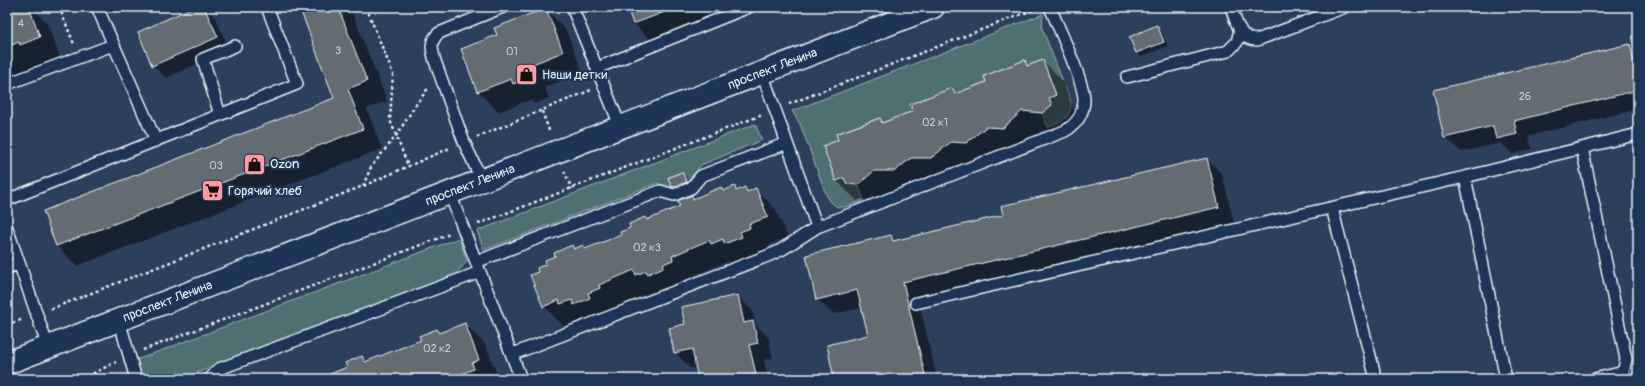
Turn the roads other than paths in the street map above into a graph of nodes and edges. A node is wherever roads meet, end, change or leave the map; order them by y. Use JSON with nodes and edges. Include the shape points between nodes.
{"nodes":[{"id":1,"x":97,"y":7,"type":"edge"},
{"id":2,"x":267,"y":7,"type":"edge"},
{"id":3,"x":502,"y":7,"type":"edge"},
{"id":4,"x":572,"y":7,"type":"edge"},
{"id":5,"x":749,"y":7,"type":"edge"},
{"id":6,"x":933,"y":7,"type":"edge"},
{"id":7,"x":1050,"y":7,"type":"edge"},
{"id":8,"x":1231,"y":7,"type":"edge"},
{"id":9,"x":1345,"y":7,"type":"edge"},
{"id":10,"x":1240,"y":30,"type":"junction"},
{"id":11,"x":113,"y":45,"type":"junction"},
{"id":12,"x":235,"y":46,"type":"dead end"},
{"id":13,"x":597,"y":68,"type":"junction"},
{"id":14,"x":762,"y":73,"type":"junction"},
{"id":15,"x":1127,"y":77,"type":"dead end"},
{"id":16,"x":7,"y":84,"type":"edge"},
{"id":17,"x":220,"y":115,"type":"junction"},
{"id":18,"x":621,"y":128,"type":"junction"},
{"id":19,"x":1638,"y":134,"type":"edge"},
{"id":20,"x":156,"y":140,"type":"junction"},
{"id":21,"x":787,"y":143,"type":"junction"},
{"id":22,"x":1582,"y":148,"type":"junction"},
{"id":23,"x":1465,"y":177,"type":"junction"},
{"id":24,"x":482,"y":181,"type":"junction"},
{"id":25,"x":450,"y":194,"type":"junction"},
{"id":26,"x":7,"y":200,"type":"edge"},
{"id":27,"x":1332,"y":208,"type":"junction"},
{"id":28,"x":817,"y":227,"type":"junction"},
{"id":29,"x":7,"y":228,"type":"edge"},
{"id":30,"x":19,"y":263,"type":"junction"},
{"id":31,"x":478,"y":267,"type":"junction"},
{"id":32,"x":7,"y":268,"type":"edge"},
{"id":33,"x":916,"y":303,"type":"dead end"},
{"id":34,"x":119,"y":320,"type":"junction"},
{"id":35,"x":48,"y":347,"type":"junction"},
{"id":36,"x":513,"y":354,"type":"junction"},
{"id":37,"x":7,"y":363,"type":"edge"},
{"id":38,"x":136,"y":379,"type":"edge"},
{"id":39,"x":210,"y":379,"type":"edge"},
{"id":40,"x":521,"y":379,"type":"edge"},
{"id":41,"x":1376,"y":379,"type":"edge"},
{"id":42,"x":1506,"y":379,"type":"edge"},
{"id":43,"x":1594,"y":379,"type":"edge"}],
"edges":[{"from":1,"to":11,"type":"lane"},
{"from":2,"to":17,"type":"lane","via":[[297,84]]},
{"from":3,"to":24,"type":"lane","via":[[439,33],[434,37],[432,51],[464,142]]},
{"from":4,"to":13,"type":"lane"},
{"from":5,"to":13,"type":"lane"},
{"from":6,"to":14,"type":"main road","name":"проспект Ленина"},
{"from":7,"to":28,"type":"lane","via":[[1083,92],[1083,109],[1075,125]]},
{"from":8,"to":10,"type":"lane"},
{"from":9,"to":10,"type":"lane","via":[[1257,40],[1246,38]]},
{"from":10,"to":15,"type":"lane","via":[[1236,42],[1228,51]]},
{"from":11,"to":16,"type":"lane"},
{"from":11,"to":20,"type":"lane"},
{"from":12,"to":17,"type":"lane","via":[[203,59]]},
{"from":13,"to":18,"type":"lane"},
{"from":14,"to":18,"type":"main road","name":"проспект Ленина"},
{"from":14,"to":21,"type":"lane"},
{"from":17,"to":20,"type":"lane"},
{"from":18,"to":24,"type":"main road","name":"проспект Ленина"},
{"from":19,"to":22,"type":"lane"},
{"from":20,"to":26,"type":"lane"},
{"from":21,"to":28,"type":"lane"},
{"from":21,"to":31,"type":"lane","via":[[700,176],[691,188],[674,195],[660,191]]},
{"from":22,"to":23,"type":"lane"},
{"from":22,"to":43,"type":"lane","via":[[1626,359],[1624,369],[1620,373]]},
{"from":23,"to":27,"type":"lane"},
{"from":23,"to":42,"type":"lane"},
{"from":24,"to":25,"type":"main road","name":"проспект Ленина"},
{"from":25,"to":31,"type":"lane"},
{"from":25,"to":34,"type":"main road","name":"проспект Ленина"},
{"from":27,"to":33,"type":"lane"},
{"from":27,"to":41,"type":"lane"},
{"from":28,"to":36,"type":"lane","via":[[770,255]]},
{"from":29,"to":30,"type":"lane"},
{"from":30,"to":32,"type":"lane"},
{"from":30,"to":35,"type":"lane"},
{"from":31,"to":36,"type":"lane"},
{"from":31,"to":39,"type":"lane","via":[[219,369]]},
{"from":34,"to":35,"type":"main road","name":"проспект Ленина"},
{"from":34,"to":38,"type":"lane"},
{"from":35,"to":37,"type":"main road","name":"проспект Ленина"},
{"from":36,"to":40,"type":"lane"}]}
